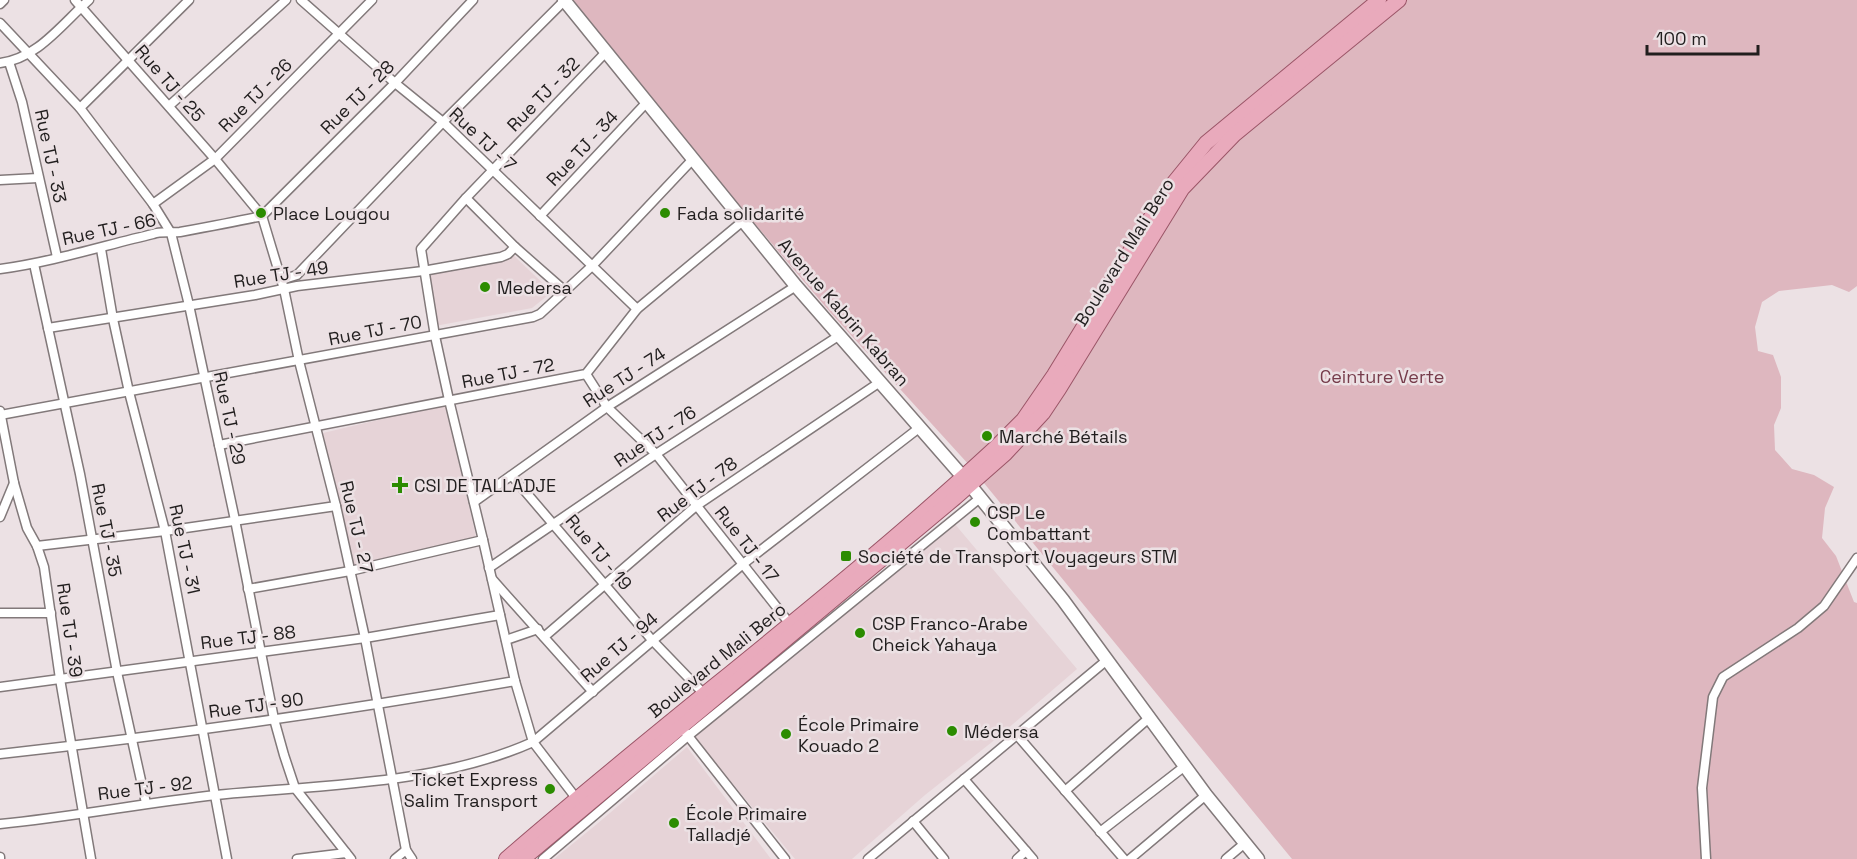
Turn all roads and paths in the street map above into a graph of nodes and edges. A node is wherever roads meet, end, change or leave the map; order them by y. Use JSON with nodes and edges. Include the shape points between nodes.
{"nodes":[{"id":1,"x":4,"y":0,"type":"edge"},
{"id":2,"x":89,"y":0,"type":"edge"},
{"id":3,"x":189,"y":0,"type":"edge"},
{"id":4,"x":286,"y":0,"type":"edge"},
{"id":5,"x":301,"y":0,"type":"edge"},
{"id":6,"x":372,"y":0,"type":"edge"},
{"id":7,"x":474,"y":0,"type":"edge"},
{"id":8,"x":564,"y":0,"type":"edge"},
{"id":9,"x":1379,"y":0,"type":"edge"},
{"id":10,"x":1399,"y":0,"type":"edge"},
{"id":11,"x":0,"y":4,"type":"edge"},
{"id":12,"x":78,"y":4,"type":"edge"},
{"id":13,"x":0,"y":23,"type":"edge"},
{"id":14,"x":339,"y":34,"type":"junction"},
{"id":15,"x":606,"y":52,"type":"junction"},
{"id":16,"x":31,"y":54,"type":"junction"},
{"id":17,"x":128,"y":60,"type":"junction"},
{"id":18,"x":4,"y":63,"type":"edge"},
{"id":19,"x":395,"y":83,"type":"junction"},
{"id":20,"x":647,"y":102,"type":"junction"},
{"id":21,"x":169,"y":106,"type":"junction"},
{"id":22,"x":80,"y":108,"type":"junction"},
{"id":23,"x":443,"y":122,"type":"junction"},
{"id":24,"x":215,"y":159,"type":"junction"},
{"id":25,"x":693,"y":159,"type":"junction"},
{"id":26,"x":494,"y":170,"type":"junction"},
{"id":27,"x":38,"y":178,"type":"junction"},
{"id":28,"x":0,"y":180,"type":"edge"},
{"id":29,"x":466,"y":198,"type":"junction"},
{"id":30,"x":153,"y":204,"type":"junction"},
{"id":31,"x":262,"y":216,"type":"junction"},
{"id":32,"x":540,"y":216,"type":"junction"},
{"id":33,"x":743,"y":221,"type":"junction"},
{"id":34,"x":171,"y":233,"type":"junction"},
{"id":35,"x":515,"y":246,"type":"junction"},
{"id":36,"x":100,"y":249,"type":"junction"},
{"id":37,"x":57,"y":257,"type":"junction"},
{"id":38,"x":33,"y":264,"type":"junction"},
{"id":39,"x":592,"y":266,"type":"junction"},
{"id":40,"x":0,"y":268,"type":"edge"},
{"id":41,"x":423,"y":271,"type":"junction"},
{"id":42,"x":282,"y":284,"type":"junction"},
{"id":43,"x":796,"y":286,"type":"junction"},
{"id":44,"x":565,"y":291,"type":"junction"},
{"id":45,"x":189,"y":305,"type":"junction"},
{"id":46,"x":637,"y":309,"type":"junction"},
{"id":47,"x":113,"y":319,"type":"junction"},
{"id":48,"x":48,"y":328,"type":"junction"},
{"id":49,"x":840,"y":335,"type":"junction"},
{"id":50,"x":435,"y":336,"type":"junction"},
{"id":51,"x":299,"y":362,"type":"junction"},
{"id":52,"x":586,"y":374,"type":"junction"},
{"id":53,"x":204,"y":379,"type":"junction"},
{"id":54,"x":880,"y":382,"type":"junction"},
{"id":55,"x":129,"y":392,"type":"junction"},
{"id":56,"x":449,"y":400,"type":"junction"},
{"id":57,"x":64,"y":402,"type":"junction"},
{"id":58,"x":607,"y":407,"type":"junction"},
{"id":59,"x":0,"y":413,"type":"edge"},
{"id":60,"x":315,"y":428,"type":"junction"},
{"id":61,"x":919,"y":428,"type":"junction"},
{"id":62,"x":219,"y":446,"type":"junction"},
{"id":63,"x":656,"y":454,"type":"junction"},
{"id":64,"x":979,"y":470,"type":"junction"},
{"id":65,"x":512,"y":476,"type":"junction"},
{"id":66,"x":966,"y":481,"type":"junction"},
{"id":67,"x":14,"y":483,"type":"junction"},
{"id":68,"x":952,"y":494,"type":"junction"},
{"id":69,"x":981,"y":498,"type":"junction"},
{"id":70,"x":474,"y":502,"type":"junction"},
{"id":71,"x":336,"y":506,"type":"junction"},
{"id":72,"x":696,"y":506,"type":"junction"},
{"id":73,"x":936,"y":514,"type":"junction"},
{"id":74,"x":0,"y":517,"type":"edge"},
{"id":75,"x":235,"y":520,"type":"junction"},
{"id":76,"x":554,"y":524,"type":"junction"},
{"id":77,"x":945,"y":526,"type":"junction"},
{"id":78,"x":165,"y":531,"type":"junction"},
{"id":79,"x":92,"y":540,"type":"junction"},
{"id":80,"x":483,"y":540,"type":"junction"},
{"id":81,"x":37,"y":546,"type":"junction"},
{"id":82,"x":1857,"y":558,"type":"edge"},
{"id":83,"x":743,"y":564,"type":"junction"},
{"id":84,"x":489,"y":568,"type":"junction"},
{"id":85,"x":351,"y":571,"type":"junction"},
{"id":86,"x":492,"y":579,"type":"junction"},
{"id":87,"x":604,"y":584,"type":"junction"},
{"id":88,"x":248,"y":589,"type":"junction"},
{"id":89,"x":0,"y":614,"type":"edge"},
{"id":90,"x":51,"y":614,"type":"junction"},
{"id":91,"x":500,"y":615,"type":"junction"},
{"id":92,"x":789,"y":624,"type":"junction"},
{"id":93,"x":541,"y":633,"type":"junction"},
{"id":94,"x":365,"y":638,"type":"junction"},
{"id":95,"x":506,"y":640,"type":"junction"},
{"id":96,"x":652,"y":640,"type":"junction"},
{"id":97,"x":260,"y":653,"type":"junction"},
{"id":98,"x":1107,"y":660,"type":"junction"},
{"id":99,"x":191,"y":662,"type":"junction"},
{"id":100,"x":117,"y":672,"type":"junction"},
{"id":101,"x":60,"y":679,"type":"junction"},
{"id":102,"x":515,"y":681,"type":"junction"},
{"id":103,"x":0,"y":687,"type":"edge"},
{"id":104,"x":592,"y":692,"type":"junction"},
{"id":105,"x":708,"y":698,"type":"junction"},
{"id":106,"x":378,"y":705,"type":"junction"},
{"id":107,"x":1149,"y":718,"type":"junction"},
{"id":108,"x":274,"y":719,"type":"junction"},
{"id":109,"x":203,"y":729,"type":"junction"},
{"id":110,"x":685,"y":732,"type":"junction"},
{"id":111,"x":1017,"y":735,"type":"junction"},
{"id":112,"x":132,"y":738,"type":"junction"},
{"id":113,"x":533,"y":742,"type":"junction"},
{"id":114,"x":72,"y":747,"type":"junction"},
{"id":115,"x":0,"y":754,"type":"edge"},
{"id":116,"x":1185,"y":766,"type":"junction"},
{"id":117,"x":391,"y":779,"type":"junction"},
{"id":118,"x":964,"y":779,"type":"junction"},
{"id":119,"x":296,"y":788,"type":"junction"},
{"id":120,"x":1065,"y":791,"type":"junction"},
{"id":121,"x":216,"y":795,"type":"junction"},
{"id":122,"x":1206,"y":795,"type":"junction"},
{"id":123,"x":576,"y":798,"type":"junction"},
{"id":124,"x":146,"y":803,"type":"junction"},
{"id":125,"x":83,"y":813,"type":"junction"},
{"id":126,"x":913,"y":821,"type":"junction"},
{"id":127,"x":0,"y":824,"type":"edge"},
{"id":128,"x":1100,"y":832,"type":"junction"},
{"id":129,"x":1245,"y":843,"type":"junction"},
{"id":130,"x":406,"y":850,"type":"junction"},
{"id":131,"x":1026,"y":851,"type":"junction"},
{"id":132,"x":348,"y":856,"type":"edge"},
{"id":133,"x":91,"y":859,"type":"edge"},
{"id":134,"x":227,"y":859,"type":"edge"},
{"id":135,"x":297,"y":859,"type":"edge"},
{"id":136,"x":395,"y":859,"type":"edge"},
{"id":137,"x":412,"y":859,"type":"edge"},
{"id":138,"x":506,"y":859,"type":"edge"},
{"id":139,"x":523,"y":859,"type":"edge"},
{"id":140,"x":543,"y":859,"type":"edge"},
{"id":141,"x":785,"y":859,"type":"edge"},
{"id":142,"x":870,"y":859,"type":"edge"},
{"id":143,"x":944,"y":859,"type":"edge"},
{"id":144,"x":1017,"y":859,"type":"edge"},
{"id":145,"x":1033,"y":859,"type":"edge"},
{"id":146,"x":1124,"y":859,"type":"edge"},
{"id":147,"x":1131,"y":859,"type":"edge"},
{"id":148,"x":1226,"y":859,"type":"edge"},
{"id":149,"x":1258,"y":859,"type":"edge"},
{"id":150,"x":1706,"y":859,"type":"edge"}],
"edges":[{"from":1,"to":11,"type":"street"},
{"from":2,"to":12,"type":"street"},
{"from":3,"to":17,"type":"street"},
{"from":4,"to":21,"type":"street"},
{"from":5,"to":14,"type":"street","name":"Rue TJ - 7"},
{"from":6,"to":14,"type":"street","name":"Rue TJ - 26"},
{"from":7,"to":19,"type":"street","name":"Rue TJ - 28"},
{"from":8,"to":15,"type":"street","name":"Avenue Kabrin Kabran"},
{"from":8,"to":23,"type":"street"},
{"from":9,"to":64,"type":"main road","name":"Boulevard Mali Bero","via":[[1206,143],[1167,191],[1023,420]]},
{"from":10,"to":64,"type":"main road","name":"Boulevard Mali Bero","via":[[1235,134],[1182,189],[1043,413],[1005,454]]},
{"from":12,"to":16,"type":"street"},
{"from":12,"to":17,"type":"street","name":"Rue TJ - 25"},
{"from":13,"to":16,"type":"street","name":"Rue TJ - 29"},
{"from":14,"to":19,"type":"street","name":"Rue TJ - 7"},
{"from":14,"to":24,"type":"street","name":"Rue TJ - 26"},
{"from":15,"to":20,"type":"street","name":"Avenue Kabrin Kabran"},
{"from":15,"to":26,"type":"street","name":"Rue TJ - 32"},
{"from":16,"to":18,"type":"street"},
{"from":16,"to":22,"type":"street","name":"Rue TJ - 29"},
{"from":17,"to":21,"type":"street","name":"Rue TJ - 25"},
{"from":17,"to":22,"type":"street"},
{"from":18,"to":27,"type":"street","name":"Rue TJ - 33","via":[[22,102]]},
{"from":19,"to":23,"type":"street","name":"Rue TJ - 7"},
{"from":19,"to":31,"type":"street","name":"Rue TJ - 28"},
{"from":20,"to":25,"type":"street","name":"Avenue Kabrin Kabran"},
{"from":20,"to":32,"type":"street","name":"Rue TJ - 34"},
{"from":21,"to":24,"type":"street","name":"Rue TJ - 25"},
{"from":22,"to":30,"type":"street","name":"Rue TJ - 29"},
{"from":23,"to":26,"type":"street","name":"Rue TJ - 7"},
{"from":23,"to":42,"type":"street","via":[[297,275]]},
{"from":24,"to":30,"type":"street","name":"Rue TJ - 26"},
{"from":24,"to":31,"type":"street","name":"Rue TJ - 25"},
{"from":25,"to":33,"type":"street","name":"Avenue Kabrin Kabran"},
{"from":25,"to":39,"type":"street","name":"Rue TJ - 70"},
{"from":26,"to":29,"type":"street","name":"Rue TJ - 32"},
{"from":26,"to":32,"type":"street","name":"Rue TJ - 7"},
{"from":27,"to":28,"type":"street"},
{"from":27,"to":37,"type":"street","name":"Rue TJ - 33"},
{"from":29,"to":35,"type":"street"},
{"from":29,"to":41,"type":"street","name":"Rue TJ - 32","via":[[423,245]]},
{"from":30,"to":34,"type":"street","name":"Rue TJ - 29"},
{"from":31,"to":34,"type":"street","name":"Rue TJ - 66"},
{"from":31,"to":42,"type":"street","name":"Rue TJ - 27"},
{"from":32,"to":39,"type":"street","name":"Rue TJ - 7"},
{"from":33,"to":43,"type":"street","name":"Avenue Kabrin Kabran"},
{"from":33,"to":46,"type":"street"},
{"from":34,"to":36,"type":"street","name":"Rue TJ - 66","via":[[155,233]]},
{"from":34,"to":45,"type":"street","name":"Rue TJ - 29"},
{"from":35,"to":41,"type":"street","name":"Rue TJ - 49","via":[[505,256]]},
{"from":35,"to":44,"type":"street"},
{"from":36,"to":37,"type":"street","name":"Rue TJ - 66"},
{"from":36,"to":47,"type":"street","name":"Rue TJ - 31"},
{"from":37,"to":38,"type":"street","name":"Rue TJ - 66"},
{"from":38,"to":40,"type":"street","name":"Rue TJ - 66"},
{"from":38,"to":48,"type":"street","name":"Rue TJ - 35"},
{"from":39,"to":44,"type":"street","name":"Rue TJ - 70"},
{"from":39,"to":46,"type":"street","name":"Rue TJ - 7"},
{"from":41,"to":42,"type":"street","name":"Rue TJ - 49"},
{"from":41,"to":50,"type":"street","name":"Rue TJ - 32"},
{"from":42,"to":45,"type":"street","name":"Rue TJ - 49","via":[[255,295]]},
{"from":42,"to":51,"type":"street","name":"Rue TJ - 27"},
{"from":43,"to":49,"type":"street","name":"Avenue Kabrin Kabran"},
{"from":43,"to":58,"type":"street","name":"Rue TJ - 74"},
{"from":44,"to":50,"type":"street","name":"Rue TJ - 70","via":[[533,317]]},
{"from":45,"to":47,"type":"street","name":"Rue TJ - 49"},
{"from":45,"to":53,"type":"street","name":"Rue TJ - 29"},
{"from":46,"to":52,"type":"street"},
{"from":47,"to":48,"type":"street","name":"Rue TJ - 49"},
{"from":47,"to":55,"type":"street","name":"Rue TJ - 31"},
{"from":48,"to":57,"type":"street","name":"Rue TJ - 35"},
{"from":49,"to":54,"type":"street","name":"Avenue Kabrin Kabran"},
{"from":49,"to":63,"type":"street","name":"Rue TJ - 76"},
{"from":50,"to":51,"type":"street","name":"Rue TJ - 70"},
{"from":50,"to":56,"type":"street","name":"Rue TJ - 32"},
{"from":51,"to":53,"type":"street","name":"Rue TJ - 70"},
{"from":51,"to":60,"type":"street","name":"Rue TJ - 27"},
{"from":52,"to":56,"type":"street","name":"Rue TJ - 72"},
{"from":52,"to":58,"type":"street","name":"Rue TJ - 17"},
{"from":53,"to":55,"type":"street","name":"Rue TJ - 70"},
{"from":53,"to":62,"type":"street","name":"Rue TJ - 29"},
{"from":54,"to":61,"type":"street","name":"Avenue Kabrin Kabran"},
{"from":54,"to":72,"type":"street","name":"Rue TJ - 78"},
{"from":55,"to":57,"type":"street","name":"Rue TJ - 70"},
{"from":55,"to":78,"type":"street","name":"Rue TJ - 31"},
{"from":56,"to":60,"type":"street","name":"Rue TJ - 72"},
{"from":56,"to":70,"type":"street","name":"Rue TJ - 32"},
{"from":57,"to":59,"type":"street","name":"Rue TJ - 70"},
{"from":57,"to":79,"type":"street","name":"Rue TJ - 35"},
{"from":58,"to":63,"type":"street","name":"Rue TJ - 17"},
{"from":58,"to":65,"type":"street","name":"Rue TJ - 74"},
{"from":59,"to":67,"type":"street","name":"Rue TJ - 39"},
{"from":60,"to":62,"type":"street","name":"Rue TJ - 72"},
{"from":60,"to":71,"type":"street","name":"Rue TJ - 27"},
{"from":61,"to":66,"type":"street","name":"Avenue Kabrin Kabran"},
{"from":61,"to":83,"type":"street","name":"Rue TJ - 94"},
{"from":62,"to":75,"type":"street","name":"Rue TJ - 29"},
{"from":63,"to":72,"type":"street","name":"Rue TJ - 17"},
{"from":63,"to":76,"type":"street","name":"Rue TJ - 76"},
{"from":64,"to":66,"type":"main road"},
{"from":65,"to":70,"type":"street","name":"Rue TJ - 74"},
{"from":65,"to":76,"type":"street","name":"Rue TJ - 19"},
{"from":66,"to":68,"type":"main road"},
{"from":66,"to":69,"type":"street","name":"Avenue Kabrin Kabran"},
{"from":67,"to":74,"type":"street"},
{"from":67,"to":81,"type":"street","name":"Rue TJ - 39","via":[[27,528]]},
{"from":68,"to":73,"type":"main road","name":"Boulevard Mali Bero"},
{"from":68,"to":92,"type":"main road","name":"Boulevard Mali Bero"},
{"from":69,"to":77,"type":"street"},
{"from":69,"to":98,"type":"street","name":"Avenue Kabrin Kabran"},
{"from":70,"to":80,"type":"street","name":"Rue TJ - 32"},
{"from":71,"to":75,"type":"street"},
{"from":71,"to":85,"type":"street","name":"Rue TJ - 27"},
{"from":72,"to":83,"type":"street","name":"Rue TJ - 17"},
{"from":72,"to":87,"type":"street","name":"Rue TJ - 78"},
{"from":73,"to":77,"type":"street"},
{"from":73,"to":105,"type":"main road","name":"Boulevard Mali Bero"},
{"from":75,"to":78,"type":"street"},
{"from":75,"to":88,"type":"street","name":"Rue TJ - 29"},
{"from":76,"to":84,"type":"street","name":"Rue TJ - 76"},
{"from":76,"to":87,"type":"street","name":"Rue TJ - 19"},
{"from":77,"to":110,"type":"street"},
{"from":78,"to":79,"type":"street"},
{"from":78,"to":99,"type":"street","name":"Rue TJ - 31"},
{"from":79,"to":81,"type":"street"},
{"from":79,"to":100,"type":"street","name":"Rue TJ - 35"},
{"from":80,"to":84,"type":"street","name":"Rue TJ - 32"},
{"from":80,"to":85,"type":"street"},
{"from":81,"to":90,"type":"street","name":"Rue TJ - 39"},
{"from":82,"to":150,"type":"street","via":[[1824,606],[1798,628],[1723,677],[1713,697],[1702,788]]},
{"from":83,"to":92,"type":"street","name":"Rue TJ - 17"},
{"from":83,"to":96,"type":"street","name":"Rue TJ - 94"},
{"from":84,"to":86,"type":"street","name":"Rue TJ - 32"},
{"from":85,"to":88,"type":"street"},
{"from":85,"to":94,"type":"street","name":"Rue TJ - 27"},
{"from":86,"to":91,"type":"street","name":"Rue TJ - 32"},
{"from":86,"to":93,"type":"street"},
{"from":87,"to":93,"type":"street","name":"Rue TJ - 78"},
{"from":87,"to":96,"type":"street","name":"Rue TJ - 19"},
{"from":88,"to":97,"type":"street","name":"Rue TJ - 29"},
{"from":89,"to":90,"type":"street"},
{"from":90,"to":101,"type":"street","name":"Rue TJ - 39"},
{"from":91,"to":94,"type":"street","name":"Rue TJ - 88"},
{"from":91,"to":95,"type":"street","name":"Rue TJ - 32"},
{"from":92,"to":105,"type":"main road","name":"Boulevard Mali Bero"},
{"from":93,"to":95,"type":"street"},
{"from":93,"to":104,"type":"street"},
{"from":94,"to":97,"type":"street","name":"Rue TJ - 88"},
{"from":94,"to":106,"type":"street","name":"Rue TJ - 27"},
{"from":95,"to":102,"type":"street","name":"Rue TJ - 32"},
{"from":96,"to":104,"type":"street","name":"Rue TJ - 94"},
{"from":96,"to":105,"type":"street","name":"Rue TJ - 19"},
{"from":97,"to":99,"type":"street","name":"Rue TJ - 88"},
{"from":97,"to":108,"type":"street","name":"Rue TJ - 29"},
{"from":98,"to":107,"type":"street","name":"Avenue Kabrin Kabran"},
{"from":98,"to":111,"type":"street"},
{"from":99,"to":100,"type":"street","name":"Rue TJ - 88"},
{"from":99,"to":109,"type":"street","name":"Rue TJ - 31"},
{"from":100,"to":101,"type":"street","name":"Rue TJ - 88"},
{"from":100,"to":112,"type":"street","name":"Rue TJ - 35"},
{"from":101,"to":103,"type":"street","name":"Rue TJ - 88"},
{"from":101,"to":114,"type":"street","name":"Rue TJ - 39"},
{"from":102,"to":106,"type":"street","name":"Rue TJ - 90"},
{"from":102,"to":113,"type":"street","name":"Rue TJ - 32"},
{"from":104,"to":113,"type":"street","name":"Rue TJ - 94"},
{"from":105,"to":110,"type":"main road","name":"Boulevard Mali Bero"},
{"from":105,"to":123,"type":"main road","name":"Boulevard Mali Bero"},
{"from":106,"to":108,"type":"street","name":"Rue TJ - 90"},
{"from":106,"to":117,"type":"street","name":"Rue TJ - 27"},
{"from":107,"to":116,"type":"street","name":"Avenue Kabrin Kabran"},
{"from":107,"to":120,"type":"street"},
{"from":108,"to":109,"type":"street","name":"Rue TJ - 90"},
{"from":108,"to":119,"type":"street","name":"Rue TJ - 29"},
{"from":109,"to":112,"type":"street","name":"Rue TJ - 90"},
{"from":109,"to":121,"type":"street","name":"Rue TJ - 31"},
{"from":110,"to":139,"type":"main road","name":"Boulevard Mali Bero","via":[[582,808]]},
{"from":110,"to":140,"type":"street"},
{"from":110,"to":141,"type":"street"},
{"from":111,"to":118,"type":"street"},
{"from":111,"to":120,"type":"street"},
{"from":112,"to":114,"type":"street","name":"Rue TJ - 90"},
{"from":112,"to":124,"type":"street","name":"Rue TJ - 35"},
{"from":113,"to":117,"type":"street","name":"Rue TJ - 94","via":[[486,761]]},
{"from":113,"to":123,"type":"street"},
{"from":114,"to":115,"type":"street","name":"Rue TJ - 90"},
{"from":114,"to":125,"type":"street","name":"Rue TJ - 39"},
{"from":116,"to":122,"type":"street","name":"Avenue Kabrin Kabran"},
{"from":116,"to":128,"type":"street"},
{"from":117,"to":119,"type":"street","name":"Rue TJ - 94"},
{"from":117,"to":130,"type":"street","name":"Rue TJ - 27"},
{"from":118,"to":126,"type":"street"},
{"from":118,"to":131,"type":"street"},
{"from":119,"to":121,"type":"street","name":"Rue TJ - 92"},
{"from":119,"to":132,"type":"street","name":"Rue TJ - 29"},
{"from":120,"to":128,"type":"street"},
{"from":121,"to":124,"type":"street","name":"Rue TJ - 92"},
{"from":121,"to":134,"type":"street","name":"Rue TJ - 31"},
{"from":122,"to":129,"type":"street","name":"Avenue Kabrin Kabran"},
{"from":122,"to":147,"type":"street"},
{"from":123,"to":138,"type":"main road","name":"Boulevard Mali Bero"},
{"from":124,"to":125,"type":"street","name":"Rue TJ - 92"},
{"from":125,"to":127,"type":"street","name":"Rue TJ - 92"},
{"from":125,"to":133,"type":"street","name":"Rue TJ - 39"},
{"from":126,"to":142,"type":"street"},
{"from":126,"to":143,"type":"street"},
{"from":128,"to":146,"type":"street"},
{"from":129,"to":148,"type":"street"},
{"from":129,"to":149,"type":"street","name":"Avenue Kabrin Kabran"},
{"from":130,"to":136,"type":"street"},
{"from":130,"to":137,"type":"street","name":"Rue TJ - 27"},
{"from":131,"to":144,"type":"street"},
{"from":131,"to":145,"type":"street"},
{"from":132,"to":135,"type":"street"}]}
